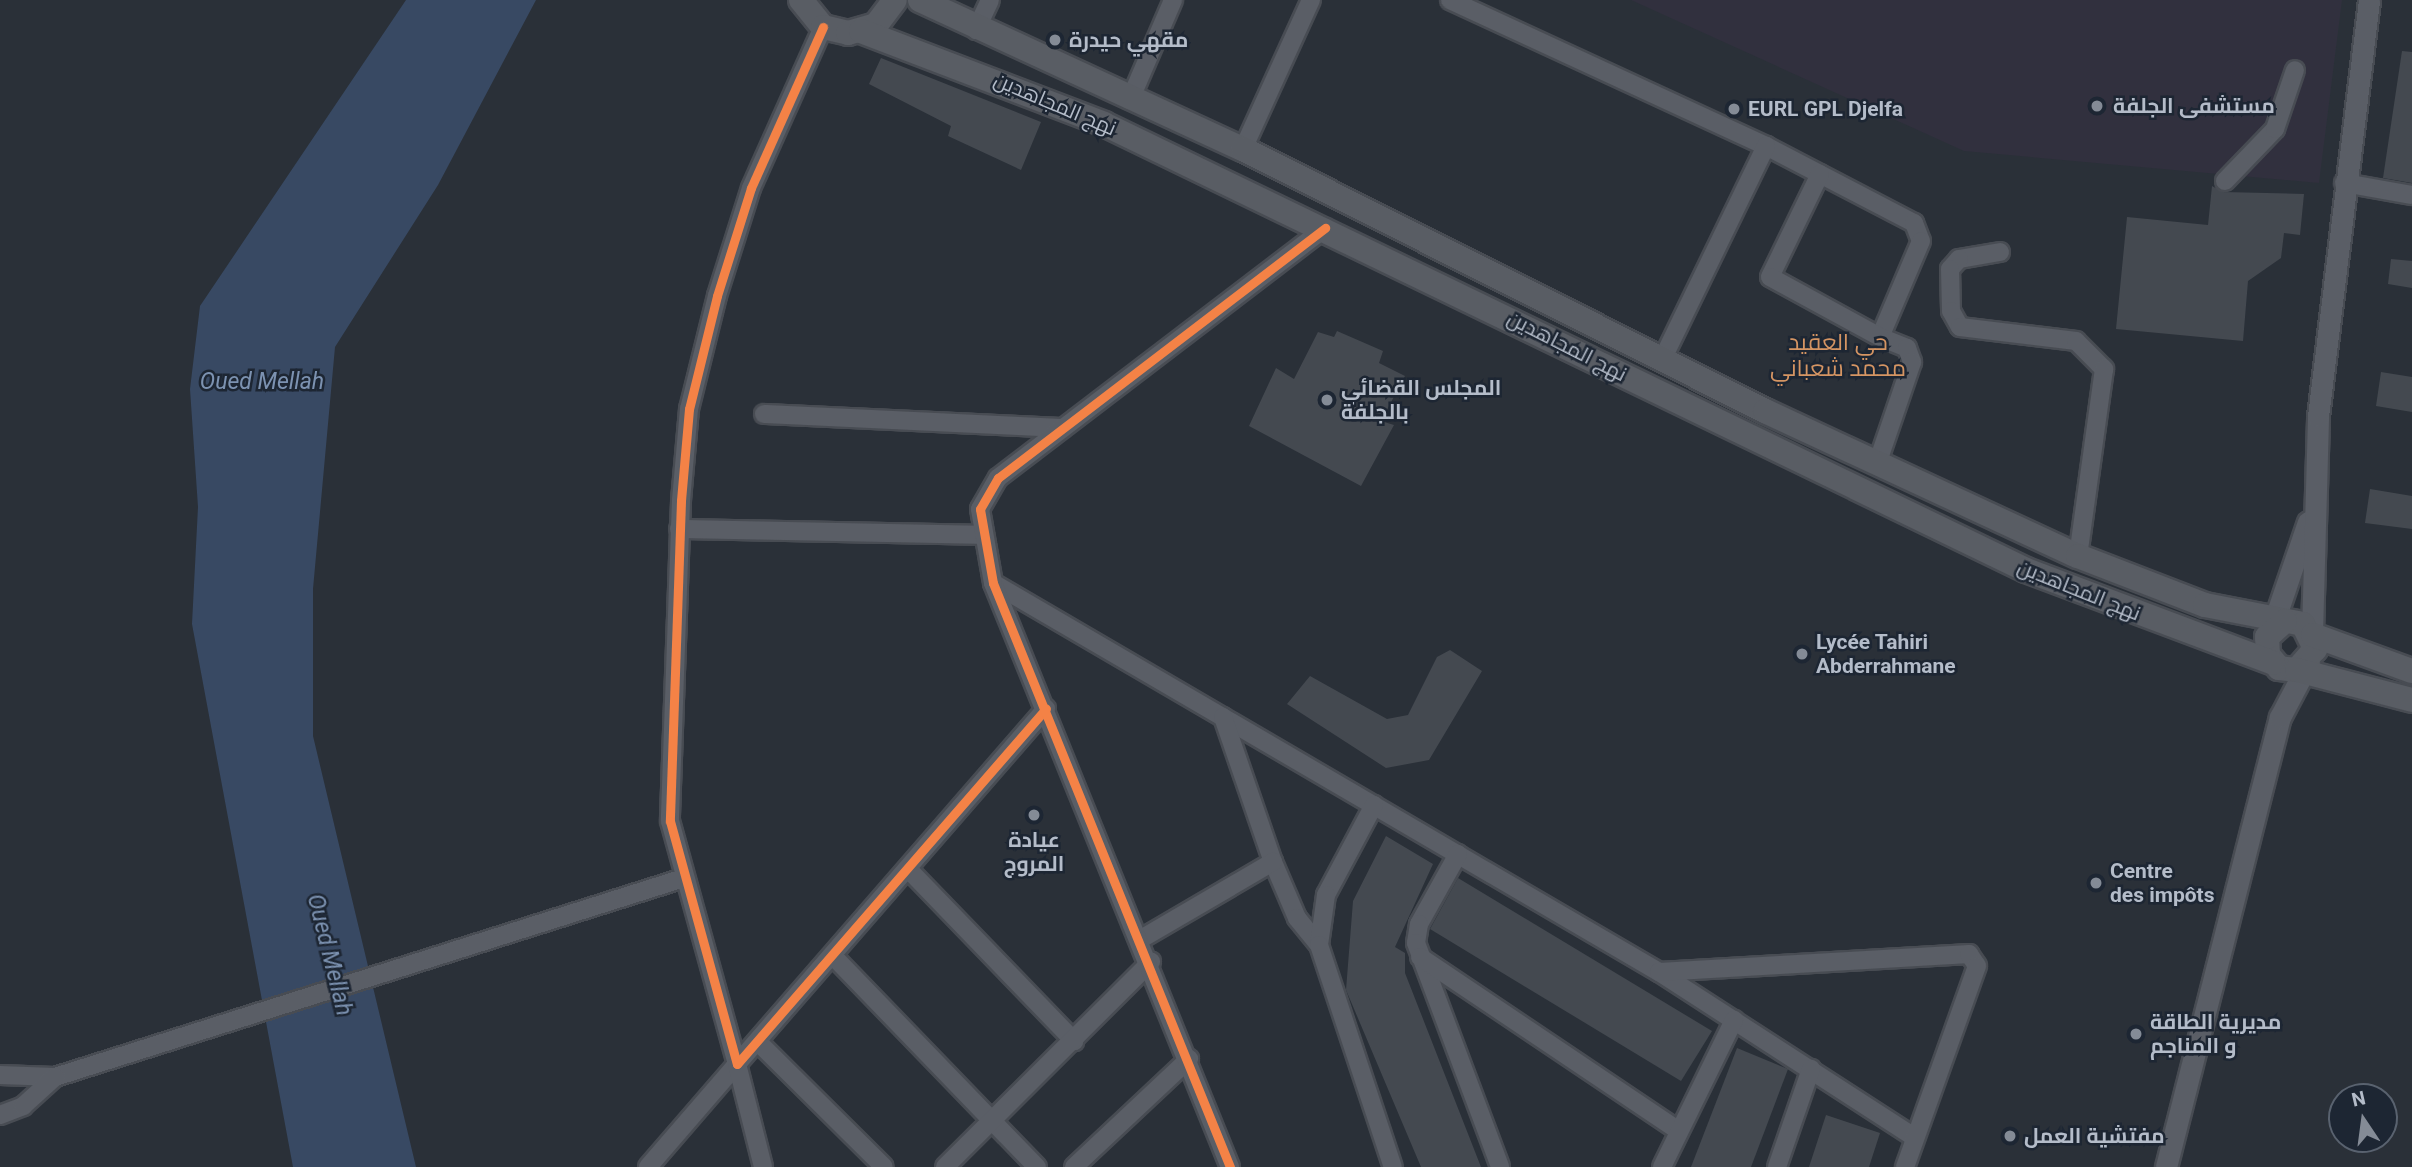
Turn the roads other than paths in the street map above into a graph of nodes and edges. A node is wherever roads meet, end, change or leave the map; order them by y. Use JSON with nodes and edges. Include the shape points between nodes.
{"nodes":[{"id":1,"x":801,"y":0,"type":"edge"},
{"id":2,"x":895,"y":0,"type":"edge"},
{"id":3,"x":920,"y":0,"type":"edge"},
{"id":4,"x":990,"y":0,"type":"edge"},
{"id":5,"x":1172,"y":0,"type":"edge"},
{"id":6,"x":1311,"y":0,"type":"edge"},
{"id":7,"x":1450,"y":0,"type":"edge"},
{"id":8,"x":2369,"y":0,"type":"edge"},
{"id":9,"x":823,"y":27,"type":"junction"},
{"id":10,"x":976,"y":30,"type":"junction"},
{"id":11,"x":861,"y":31,"type":"junction"},
{"id":12,"x":2294,"y":70,"type":"dead end"},
{"id":13,"x":1130,"y":100,"type":"junction"},
{"id":14,"x":1766,"y":146,"type":"junction"},
{"id":15,"x":1243,"y":149,"type":"junction"},
{"id":16,"x":1820,"y":174,"type":"junction"},
{"id":17,"x":2225,"y":181,"type":"dead end"},
{"id":18,"x":2344,"y":183,"type":"junction"},
{"id":19,"x":2412,"y":195,"type":"edge"},
{"id":20,"x":1325,"y":228,"type":"junction"},
{"id":21,"x":2000,"y":252,"type":"dead end"},
{"id":22,"x":1880,"y":337,"type":"junction"},
{"id":23,"x":1664,"y":358,"type":"junction"},
{"id":24,"x":764,"y":414,"type":"dead end"},
{"id":25,"x":1063,"y":428,"type":"junction"},
{"id":26,"x":1877,"y":464,"type":"junction"},
{"id":27,"x":2313,"y":510,"type":"junction"},
{"id":28,"x":679,"y":529,"type":"junction"},
{"id":29,"x":981,"y":535,"type":"junction"},
{"id":30,"x":2078,"y":556,"type":"junction"},
{"id":31,"x":993,"y":583,"type":"junction"},
{"id":32,"x":2277,"y":624,"type":"junction"},
{"id":33,"x":2313,"y":634,"type":"junction"},
{"id":34,"x":2291,"y":666,"type":"junction"},
{"id":35,"x":2412,"y":671,"type":"edge"},
{"id":36,"x":2412,"y":700,"type":"edge"},
{"id":37,"x":1046,"y":709,"type":"junction"},
{"id":38,"x":1223,"y":717,"type":"junction"},
{"id":39,"x":2280,"y":717,"type":"junction"},
{"id":40,"x":1374,"y":805,"type":"junction"},
{"id":41,"x":1458,"y":854,"type":"junction"},
{"id":42,"x":1273,"y":862,"type":"junction"},
{"id":43,"x":909,"y":870,"type":"junction"},
{"id":44,"x":684,"y":878,"type":"junction"},
{"id":45,"x":1141,"y":939,"type":"junction"},
{"id":46,"x":1319,"y":945,"type":"junction"},
{"id":47,"x":834,"y":957,"type":"junction"},
{"id":48,"x":1420,"y":957,"type":"junction"},
{"id":49,"x":1151,"y":962,"type":"junction"},
{"id":50,"x":1659,"y":972,"type":"junction"},
{"id":51,"x":1734,"y":1020,"type":"junction"},
{"id":52,"x":1074,"y":1041,"type":"junction"},
{"id":53,"x":758,"y":1042,"type":"junction"},
{"id":54,"x":1189,"y":1059,"type":"junction"},
{"id":55,"x":737,"y":1064,"type":"junction"},
{"id":56,"x":1811,"y":1069,"type":"junction"},
{"id":57,"x":0,"y":1075,"type":"edge"},
{"id":58,"x":55,"y":1077,"type":"junction"},
{"id":59,"x":0,"y":1115,"type":"edge"},
{"id":60,"x":993,"y":1121,"type":"junction"},
{"id":61,"x":1676,"y":1129,"type":"junction"},
{"id":62,"x":1914,"y":1137,"type":"junction"},
{"id":63,"x":652,"y":1165,"type":"edge"},
{"id":64,"x":763,"y":1167,"type":"edge"},
{"id":65,"x":884,"y":1167,"type":"edge"},
{"id":66,"x":945,"y":1167,"type":"edge"},
{"id":67,"x":1037,"y":1167,"type":"edge"},
{"id":68,"x":1074,"y":1167,"type":"edge"},
{"id":69,"x":1230,"y":1167,"type":"edge"},
{"id":70,"x":1394,"y":1167,"type":"edge"},
{"id":71,"x":1500,"y":1167,"type":"edge"},
{"id":72,"x":1662,"y":1167,"type":"edge"},
{"id":73,"x":1777,"y":1167,"type":"edge"},
{"id":74,"x":1905,"y":1167,"type":"edge"},
{"id":75,"x":2166,"y":1167,"type":"edge"}],
"edges":[{"from":1,"to":9,"type":"main road"},
{"from":2,"to":11,"type":"main road","via":[[881,19]]},
{"from":3,"to":10,"type":"main road","name":"نهج المجاهدين"},
{"from":4,"to":10,"type":"street"},
{"from":5,"to":13,"type":"street"},
{"from":6,"to":15,"type":"street"},
{"from":7,"to":14,"type":"street"},
{"from":8,"to":18,"type":"street"},
{"from":9,"to":11,"type":"main road","name":"نهج المجاهدين"},
{"from":9,"to":28,"type":"street","via":[[751,188],[717,296],[690,410]]},
{"from":10,"to":13,"type":"main road","name":"نهج المجاهدين"},
{"from":11,"to":20,"type":"main road","name":"نهج المجاهدين","via":[[1025,90]]},
{"from":12,"to":17,"type":"street","via":[[2275,129]]},
{"from":13,"to":15,"type":"main road","name":"نهج المجاهدين"},
{"from":14,"to":16,"type":"street"},
{"from":14,"to":23,"type":"street"},
{"from":15,"to":23,"type":"main road","name":"نهج المجاهدين"},
{"from":16,"to":22,"type":"street","via":[[1914,223],[1920,233]]},
{"from":16,"to":22,"type":"street","via":[[1770,277]]},
{"from":18,"to":19,"type":"street"},
{"from":18,"to":27,"type":"street"},
{"from":20,"to":25,"type":"street"},
{"from":20,"to":34,"type":"main road","name":"نهج المجاهدين","via":[[1937,530],[2074,591]]},
{"from":21,"to":30,"type":"street","via":[[1959,260],[1950,269],[1951,311],[1960,327],[2076,341],[2104,369]]},
{"from":22,"to":26,"type":"street","via":[[1907,348],[1912,362]]},
{"from":23,"to":26,"type":"main road","name":"نهج المجاهدين"},
{"from":24,"to":25,"type":"street"},
{"from":25,"to":29,"type":"street","via":[[998,478],[980,509]]},
{"from":26,"to":30,"type":"main road","name":"نهج المجاهدين"},
{"from":27,"to":32,"type":"street"},
{"from":27,"to":33,"type":"street"},
{"from":28,"to":29,"type":"street"},
{"from":28,"to":44,"type":"street","via":[[670,808]]},
{"from":29,"to":31,"type":"street"},
{"from":30,"to":32,"type":"main road","name":"نهج المجاهدين","via":[[2205,605]]},
{"from":31,"to":37,"type":"street"},
{"from":31,"to":38,"type":"street"},
{"from":32,"to":33,"type":"main road","name":"نهج المجاهدين"},
{"from":32,"to":34,"type":"main road","via":[[2266,646]]},
{"from":33,"to":34,"type":"main road"},
{"from":33,"to":35,"type":"main road","name":"نهج المجاهدين"},
{"from":34,"to":36,"type":"main road","name":"نهج المجاهدين"},
{"from":34,"to":39,"type":"street"},
{"from":34,"to":39,"type":"street"},
{"from":37,"to":43,"type":"street"},
{"from":37,"to":45,"type":"street"},
{"from":38,"to":40,"type":"street"},
{"from":38,"to":42,"type":"street"},
{"from":39,"to":75,"type":"street"},
{"from":40,"to":41,"type":"street"},
{"from":40,"to":46,"type":"street","via":[[1326,895]]},
{"from":41,"to":48,"type":"street","via":[[1416,932]]},
{"from":41,"to":50,"type":"street"},
{"from":42,"to":45,"type":"street"},
{"from":42,"to":46,"type":"street","via":[[1297,918]]},
{"from":43,"to":47,"type":"street"},
{"from":43,"to":52,"type":"street"},
{"from":44,"to":55,"type":"street"},
{"from":44,"to":58,"type":"street"},
{"from":45,"to":49,"type":"street"},
{"from":46,"to":70,"type":"street"},
{"from":47,"to":53,"type":"street"},
{"from":47,"to":60,"type":"street"},
{"from":48,"to":61,"type":"street"},
{"from":48,"to":71,"type":"street"},
{"from":49,"to":52,"type":"street"},
{"from":49,"to":54,"type":"street"},
{"from":50,"to":51,"type":"street"},
{"from":50,"to":62,"type":"street","via":[[1969,954],[1977,966]]},
{"from":51,"to":56,"type":"street"},
{"from":51,"to":61,"type":"street"},
{"from":52,"to":60,"type":"street"},
{"from":53,"to":55,"type":"street"},
{"from":53,"to":65,"type":"street"},
{"from":54,"to":68,"type":"street"},
{"from":54,"to":69,"type":"street"},
{"from":55,"to":63,"type":"street"},
{"from":55,"to":64,"type":"street"},
{"from":56,"to":62,"type":"street"},
{"from":56,"to":73,"type":"street"},
{"from":57,"to":58,"type":"street"},
{"from":58,"to":59,"type":"street","via":[[23,1107]]},
{"from":60,"to":66,"type":"street"},
{"from":60,"to":67,"type":"street"},
{"from":61,"to":72,"type":"street"},
{"from":62,"to":74,"type":"street"}]}
